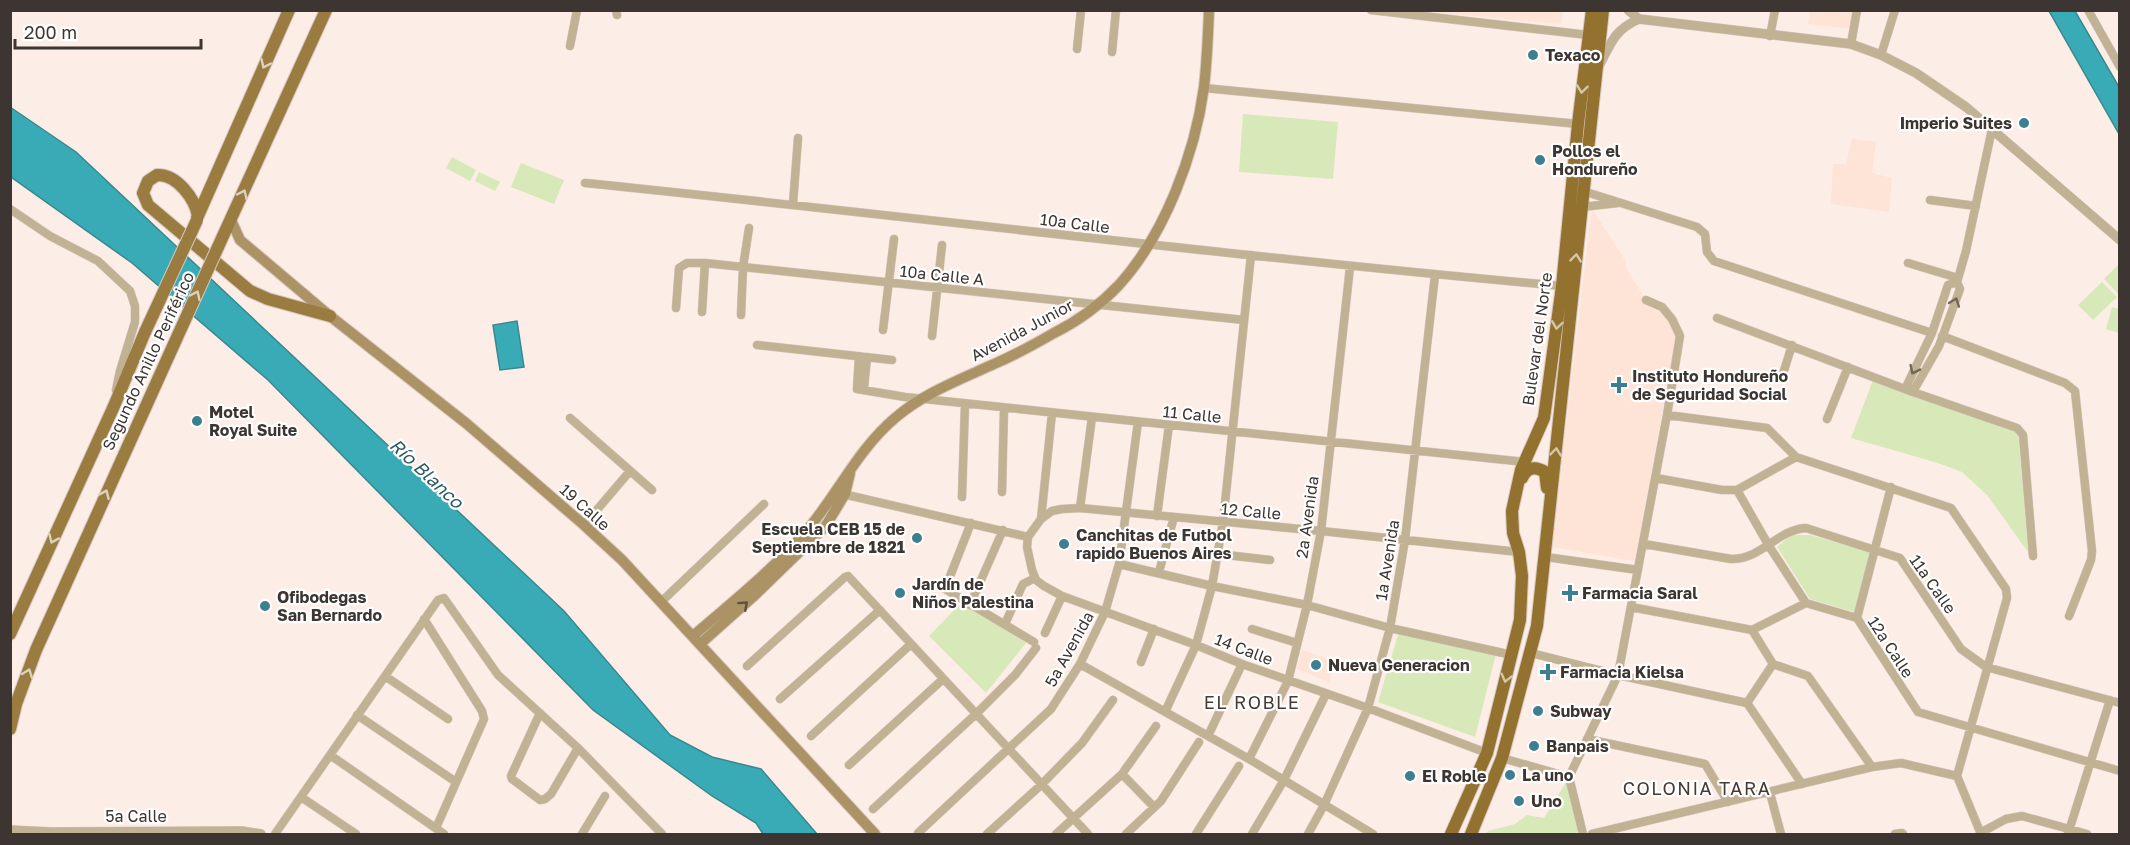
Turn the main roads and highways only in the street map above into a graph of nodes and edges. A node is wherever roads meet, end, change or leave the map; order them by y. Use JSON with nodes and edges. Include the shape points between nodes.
{"nodes":[{"id":1,"x":289,"y":10,"type":"edge"},
{"id":2,"x":326,"y":10,"type":"edge"},
{"id":3,"x":1209,"y":10,"type":"edge"},
{"id":4,"x":1592,"y":10,"type":"edge"},
{"id":5,"x":1603,"y":10,"type":"edge"},
{"id":6,"x":218,"y":171,"type":"junction"},
{"id":7,"x":182,"y":188,"type":"junction"},
{"id":8,"x":197,"y":218,"type":"junction"},
{"id":9,"x":231,"y":220,"type":"junction"},
{"id":10,"x":240,"y":240,"type":"junction"},
{"id":11,"x":219,"y":245,"type":"junction"},
{"id":12,"x":330,"y":316,"type":"junction"},
{"id":13,"x":1521,"y":620,"type":"junction"},
{"id":14,"x":10,"y":634,"type":"edge"},
{"id":15,"x":697,"y":640,"type":"junction"},
{"id":16,"x":10,"y":729,"type":"edge"},
{"id":17,"x":1492,"y":783,"type":"junction"},
{"id":18,"x":875,"y":834,"type":"edge"},
{"id":19,"x":1451,"y":834,"type":"edge"},
{"id":20,"x":1471,"y":834,"type":"edge"}],
"edges":[{"from":1,"to":6,"type":"main road","name":"Segundo Anillo Periférico","one_way":true},
{"from":9,"to":2,"type":"main road","name":"Segundo Anillo Periférico","one_way":true},
{"from":3,"to":15,"type":"main road","name":"Avenida Junior","via":[[1204,88],[1194,137],[1176,188],[1149,244],[1118,286],[1098,305],[1056,332],[919,399],[880,432],[850,470],[825,527]]},
{"from":4,"to":13,"type":"highway","name":"Bulevar del Norte","one_way":true,"via":[[1544,418],[1521,470],[1512,511],[1522,576]]},
{"from":17,"to":5,"type":"highway","name":"Bulevar del Norte","one_way":true,"via":[[1537,626]]},
{"from":6,"to":7,"type":"main road","via":[[201,188]]},
{"from":6,"to":8,"type":"main road","name":"Segundo Anillo Periférico"},
{"from":7,"to":8,"type":"main road","via":[[195,204]]},
{"from":7,"to":12,"type":"main road","via":[[170,177],[158,175],[145,186],[145,199],[250,291],[268,300]]},
{"from":8,"to":14,"type":"main road","name":"Segundo Anillo Periférico","one_way":true,"bridge":true},
{"from":9,"to":10,"type":"main road","name":"19 Calle"},
{"from":9,"to":11,"type":"main road","name":"Segundo Anillo Periférico"},
{"from":10,"to":11,"type":"main road"},
{"from":10,"to":12,"type":"main road","name":"19 Calle"},
{"from":16,"to":11,"type":"main road","name":"Segundo Anillo Periférico","one_way":true,"bridge":true,"via":[[41,639]]},
{"from":12,"to":15,"type":"main road","name":"19 Calle","via":[[467,424],[585,525]]},
{"from":13,"to":17,"type":"highway","via":[[1527,570],[1518,511],[1522,478],[1534,468],[1545,472],[1547,478],[1548,511],[1541,576],[1531,644]]},
{"from":13,"to":19,"type":"highway","name":"Bulevar del Norte","one_way":true,"via":[[1487,753]]},
{"from":15,"to":18,"type":"main road","name":"19 Calle"},
{"from":17,"to":20,"type":"highway","name":"Bulevar del Norte"}]}
